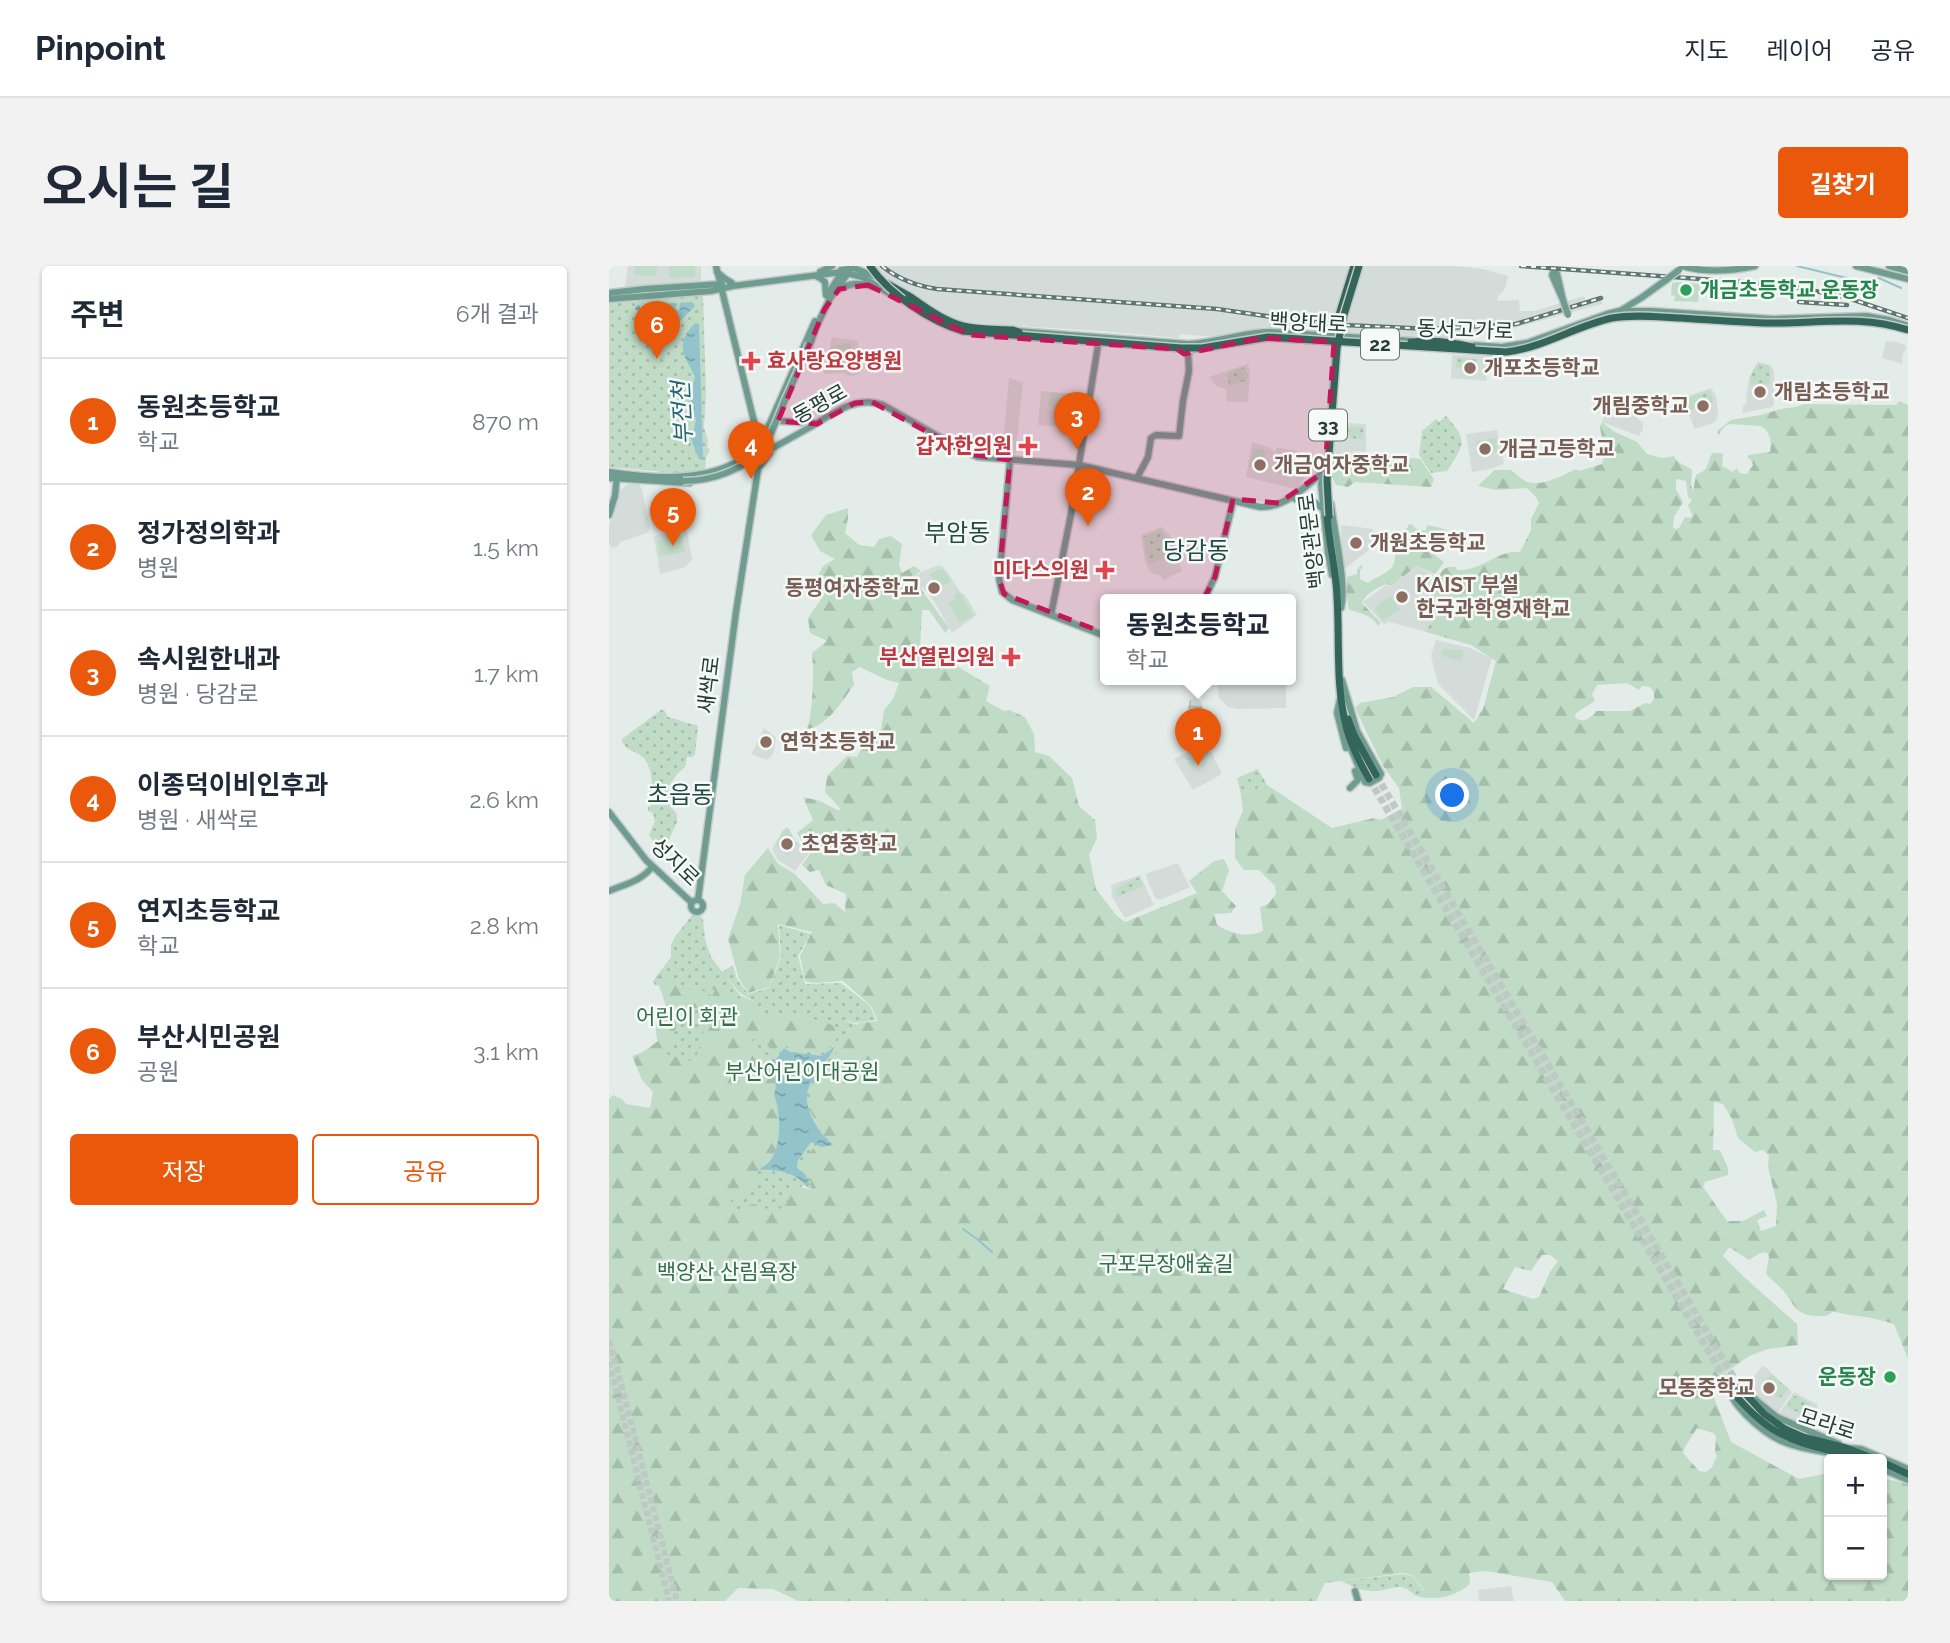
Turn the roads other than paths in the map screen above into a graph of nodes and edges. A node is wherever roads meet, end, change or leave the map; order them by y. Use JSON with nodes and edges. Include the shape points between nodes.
{"nodes":[{"id":1,"x":832,"y":266,"type":"edge"},
{"id":2,"x":870,"y":266,"type":"edge"},
{"id":3,"x":1358,"y":266,"type":"edge"},
{"id":4,"x":1755,"y":266,"type":"edge"},
{"id":5,"x":1856,"y":266,"type":"edge"},
{"id":6,"x":1889,"y":266,"type":"edge"},
{"id":7,"x":715,"y":268,"type":"edge"},
{"id":8,"x":847,"y":269,"type":"edge"},
{"id":9,"x":1554,"y":271,"type":"edge"},
{"id":10,"x":1675,"y":271,"type":"edge"},
{"id":11,"x":1908,"y":271,"type":"edge"},
{"id":12,"x":817,"y":274,"type":"junction"},
{"id":13,"x":874,"y":277,"type":"junction"},
{"id":14,"x":1908,"y":279,"type":"edge"},
{"id":15,"x":733,"y":285,"type":"junction"},
{"id":16,"x":720,"y":288,"type":"junction"},
{"id":17,"x":609,"y":293,"type":"edge"},
{"id":18,"x":894,"y":296,"type":"junction"},
{"id":19,"x":828,"y":298,"type":"junction"},
{"id":20,"x":1641,"y":298,"type":"junction"},
{"id":21,"x":609,"y":299,"type":"edge"},
{"id":22,"x":1563,"y":300,"type":"junction"},
{"id":23,"x":1643,"y":311,"type":"junction"},
{"id":24,"x":1624,"y":312,"type":"junction"},
{"id":25,"x":817,"y":322,"type":"junction"},
{"id":26,"x":1573,"y":327,"type":"junction"},
{"id":27,"x":1908,"y":329,"type":"edge"},
{"id":28,"x":1019,"y":332,"type":"junction"},
{"id":29,"x":1009,"y":334,"type":"junction"},
{"id":30,"x":1044,"y":337,"type":"junction"},
{"id":31,"x":1321,"y":337,"type":"junction"},
{"id":32,"x":1340,"y":337,"type":"junction"},
{"id":33,"x":1099,"y":340,"type":"junction"},
{"id":34,"x":1547,"y":340,"type":"junction"},
{"id":35,"x":1087,"y":341,"type":"junction"},
{"id":36,"x":808,"y":343,"type":"junction"},
{"id":37,"x":1109,"y":343,"type":"junction"},
{"id":38,"x":1406,"y":344,"type":"junction"},
{"id":39,"x":1177,"y":349,"type":"junction"},
{"id":40,"x":1193,"y":349,"type":"junction"},
{"id":41,"x":1097,"y":352,"type":"junction"},
{"id":42,"x":1187,"y":376,"type":"junction"},
{"id":43,"x":778,"y":421,"type":"junction"},
{"id":44,"x":815,"y":424,"type":"junction"},
{"id":45,"x":754,"y":435,"type":"junction"},
{"id":46,"x":773,"y":449,"type":"junction"},
{"id":47,"x":760,"y":451,"type":"junction"},
{"id":48,"x":1010,"y":460,"type":"junction"},
{"id":49,"x":753,"y":465,"type":"junction"},
{"id":50,"x":1079,"y":465,"type":"junction"},
{"id":51,"x":1326,"y":471,"type":"junction"},
{"id":52,"x":614,"y":476,"type":"edge"},
{"id":53,"x":641,"y":477,"type":"junction"},
{"id":54,"x":1137,"y":478,"type":"junction"},
{"id":55,"x":631,"y":479,"type":"junction"},
{"id":56,"x":683,"y":480,"type":"junction"},
{"id":57,"x":614,"y":494,"type":"junction"},
{"id":58,"x":1222,"y":498,"type":"junction"},
{"id":59,"x":1298,"y":498,"type":"junction"},
{"id":60,"x":1286,"y":501,"type":"junction"},
{"id":61,"x":1233,"y":502,"type":"junction"},
{"id":62,"x":1269,"y":506,"type":"junction"},
{"id":63,"x":609,"y":513,"type":"edge"},
{"id":64,"x":1326,"y":516,"type":"junction"},
{"id":65,"x":1207,"y":594,"type":"edge"},
{"id":66,"x":1339,"y":608,"type":"junction"},
{"id":67,"x":1051,"y":615,"type":"junction"},
{"id":68,"x":1100,"y":634,"type":"edge"},
{"id":69,"x":1341,"y":682,"type":"junction"},
{"id":70,"x":1340,"y":699,"type":"junction"},
{"id":71,"x":1370,"y":778,"type":"junction"},
{"id":72,"x":1350,"y":788,"type":"dead end"},
{"id":73,"x":609,"y":812,"type":"edge"},
{"id":74,"x":640,"y":854,"type":"junction"},
{"id":75,"x":652,"y":867,"type":"junction"},
{"id":76,"x":641,"y":875,"type":"junction"},
{"id":77,"x":666,"y":880,"type":"junction"},
{"id":78,"x":609,"y":888,"type":"edge"},
{"id":79,"x":695,"y":901,"type":"joint"},
{"id":80,"x":1741,"y":1388,"type":"tunnel mouth"},
{"id":81,"x":1734,"y":1394,"type":"tunnel mouth"},
{"id":82,"x":1846,"y":1448,"type":"junction"},
{"id":83,"x":1838,"y":1454,"type":"edge"},
{"id":84,"x":1844,"y":1454,"type":"edge"},
{"id":85,"x":1862,"y":1454,"type":"edge"},
{"id":86,"x":1887,"y":1467,"type":"edge"},
{"id":87,"x":1908,"y":1475,"type":"edge"},
{"id":88,"x":1355,"y":1591,"type":"dead end"},
{"id":89,"x":1358,"y":1601,"type":"edge"}],
"edges":[{"from":1,"to":12,"type":"main road"},
{"from":2,"to":13,"type":"main road"},
{"from":2,"to":28,"type":"highway","name":"동서고가로","number":"22","bridge":true,"via":[[894,290],[950,324],[971,330]]},
{"from":2,"to":30,"type":"highway","name":"동서고가로","number":"22","bridge":true,"via":[[896,295],[949,327],[971,333]]},
{"from":3,"to":32,"type":"highway","bridge":true},
{"from":4,"to":10,"type":"main road"},
{"from":5,"to":14,"type":"main road"},
{"from":6,"to":11,"type":"main road"},
{"from":7,"to":15,"type":"main road"},
{"from":7,"to":16,"type":"main road","name":"새싹로"},
{"from":8,"to":12,"type":"main road"},
{"from":8,"to":13,"type":"main road","name":"백양대로"},
{"from":8,"to":18,"type":"main road","name":"백양대로"},
{"from":8,"to":19,"type":"main road"},
{"from":9,"to":22,"type":"main road"},
{"from":9,"to":22,"type":"main road"},
{"from":10,"to":20,"type":"main road"},
{"from":12,"to":15,"type":"main road"},
{"from":12,"to":19,"type":"main road","via":[[825,282]]},
{"from":13,"to":28,"type":"highway","bridge":true,"via":[[958,324]]},
{"from":13,"to":29,"type":"main road","name":"백양대로","via":[[957,323]]},
{"from":15,"to":16,"type":"main road"},
{"from":15,"to":16,"type":"main road"},
{"from":16,"to":17,"type":"main road"},
{"from":16,"to":21,"type":"main road"},
{"from":16,"to":45,"type":"main road","name":"새싹로"},
{"from":16,"to":47,"type":"main road","name":"새싹로"},
{"from":18,"to":19,"type":"main road","via":[[856,283]]},
{"from":18,"to":29,"type":"main road","name":"백양대로","via":[[956,330]]},
{"from":18,"to":30,"type":"highway","bridge":true,"via":[[947,328],[971,335]]},
{"from":19,"to":25,"type":"main road"},
{"from":20,"to":23,"type":"main road"},
{"from":20,"to":24,"type":"main road"},
{"from":22,"to":26,"type":"main road","bridge":true},
{"from":23,"to":24,"type":"main road","name":"백양대로"},
{"from":23,"to":27,"type":"main road","name":"백양대로","via":[[1773,318],[1866,316]]},
{"from":24,"to":26,"type":"main road","name":"백양대로"},
{"from":24,"to":27,"type":"main road","name":"백양대로","via":[[1764,324],[1857,322]]},
{"from":24,"to":34,"type":"main road","name":"백양대로"},
{"from":25,"to":36,"type":"main road"},
{"from":25,"to":43,"type":"main road"},
{"from":25,"to":47,"type":"main road"},
{"from":26,"to":34,"type":"main road","name":"백양대로"},
{"from":27,"to":38,"type":"highway","name":"동서고가로","number":"22","bridge":true,"via":[[1867,318],[1766,320],[1626,314],[1602,318],[1524,347],[1479,350]]},
{"from":28,"to":38,"type":"highway","name":"동서고가로","number":"22","bridge":true,"via":[[1192,346],[1270,334]]},
{"from":29,"to":33,"type":"main road","name":"백양대로"},
{"from":29,"to":35,"type":"main road","name":"백양대로"},
{"from":30,"to":38,"type":"highway","name":"동서고가로","number":"22","bridge":true,"via":[[1195,349],[1268,337]]},
{"from":31,"to":32,"type":"main road","name":"백양대로"},
{"from":31,"to":33,"type":"main road","name":"백양대로","via":[[1264,332],[1195,344]]},
{"from":31,"to":40,"type":"main road","name":"백양대로","via":[[1269,338]]},
{"from":32,"to":34,"type":"main road","name":"백양대로","via":[[1496,347]]},
{"from":32,"to":51,"type":"main road","name":"백양관문로"},
{"from":32,"to":64,"type":"highway","number":"33","bridge":true},
{"from":33,"to":35,"type":"main road","name":"백양대로"},
{"from":33,"to":37,"type":"main road","name":"백양대로"},
{"from":33,"to":41,"type":"main road"},
{"from":35,"to":41,"type":"main road"},
{"from":36,"to":49,"type":"main road","bridge":true},
{"from":36,"to":56,"type":"main road","bridge":true,"via":[[759,449],[718,474]]},
{"from":37,"to":39,"type":"main road","name":"백양대로"},
{"from":37,"to":41,"type":"main road"},
{"from":39,"to":40,"type":"main road","name":"백양대로"},
{"from":39,"to":42,"type":"main road","via":[[1186,358]]},
{"from":40,"to":42,"type":"main road","via":[[1188,352]]},
{"from":41,"to":50,"type":"main road"},
{"from":42,"to":54,"type":"main road","via":[[1179,436],[1151,438]]},
{"from":43,"to":44,"type":"main road"},
{"from":43,"to":47,"type":"main road"},
{"from":44,"to":46,"type":"main road","name":"동평로"},
{"from":44,"to":47,"type":"main road"},
{"from":44,"to":48,"type":"main road","name":"동평로","via":[[855,403],[872,401],[968,454]]},
{"from":44,"to":49,"type":"main road","bridge":true},
{"from":45,"to":47,"type":"main road","name":"새싹로"},
{"from":45,"to":49,"type":"main road"},
{"from":46,"to":47,"type":"main road","name":"동평로"},
{"from":46,"to":49,"type":"main road"},
{"from":47,"to":49,"type":"main road"},
{"from":47,"to":49,"type":"main road","name":"새싹로"},
{"from":48,"to":50,"type":"main road","name":"동평로"},
{"from":48,"to":67,"type":"main road","via":[[999,584],[1009,598]]},
{"from":49,"to":53,"type":"main road","via":[[697,476]]},
{"from":49,"to":56,"type":"main road","bridge":true,"via":[[712,478]]},
{"from":49,"to":79,"type":"main road","name":"새싹로"},
{"from":50,"to":54,"type":"main road","name":"동평로"},
{"from":50,"to":67,"type":"main road"},
{"from":51,"to":59,"type":"main road"},
{"from":51,"to":60,"type":"main road","name":"동평로"},
{"from":51,"to":64,"type":"main road","name":"백양관문로","via":[[1321,484]]},
{"from":51,"to":66,"type":"main road","name":"백양관문로","via":[[1340,570]]},
{"from":52,"to":53,"type":"main road"},
{"from":52,"to":55,"type":"main road"},
{"from":52,"to":57,"type":"main road"},
{"from":53,"to":55,"type":"main road"},
{"from":53,"to":56,"type":"main road"},
{"from":54,"to":58,"type":"main road","name":"동평로"},
{"from":55,"to":57,"type":"main road"},
{"from":57,"to":63,"type":"main road"},
{"from":58,"to":61,"type":"main road","name":"동평로"},
{"from":58,"to":62,"type":"main road","name":"동평로"},
{"from":59,"to":60,"type":"main road"},
{"from":59,"to":64,"type":"main road","via":[[1313,500]]},
{"from":60,"to":62,"type":"main road","name":"동평로"},
{"from":61,"to":62,"type":"main road","name":"동평로"},
{"from":61,"to":65,"type":"main road"},
{"from":64,"to":66,"type":"highway","number":"33"},
{"from":66,"to":69,"type":"highway","number":"33"},
{"from":67,"to":68,"type":"main road"},
{"from":69,"to":70,"type":"main road"},
{"from":69,"to":71,"type":"highway","number":"33","via":[[1348,718]]},
{"from":69,"to":71,"type":"main road","via":[[1357,731],[1381,774],[1371,783]]},
{"from":70,"to":71,"type":"main road","via":[[1347,741]]},
{"from":70,"to":72,"type":"main road","via":[[1341,731],[1358,777]]},
{"from":73,"to":74,"type":"main road","name":"성지로"},
{"from":74,"to":75,"type":"main road","name":"성지로"},
{"from":74,"to":76,"type":"main road","via":[[644,864]]},
{"from":75,"to":76,"type":"main road"},
{"from":75,"to":77,"type":"main road","name":"성지로"},
{"from":76,"to":77,"type":"main road"},
{"from":76,"to":78,"type":"main road"},
{"from":77,"to":79,"type":"main road","name":"성지로"},
{"from":80,"to":82,"type":"highway","name":"모라로","via":[[1785,1429]]},
{"from":81,"to":84,"type":"highway","name":"모라로","via":[[1783,1435]]},
{"from":82,"to":83,"type":"main road","via":[[1777,1417],[1745,1386],[1737,1385],[1731,1392],[1769,1435],[1798,1448]]},
{"from":82,"to":85,"type":"highway","name":"모라로"},
{"from":82,"to":87,"type":"main road","via":[[1861,1450]]},
{"from":86,"to":87,"type":"highway"},
{"from":88,"to":89,"type":"main road"}]}
